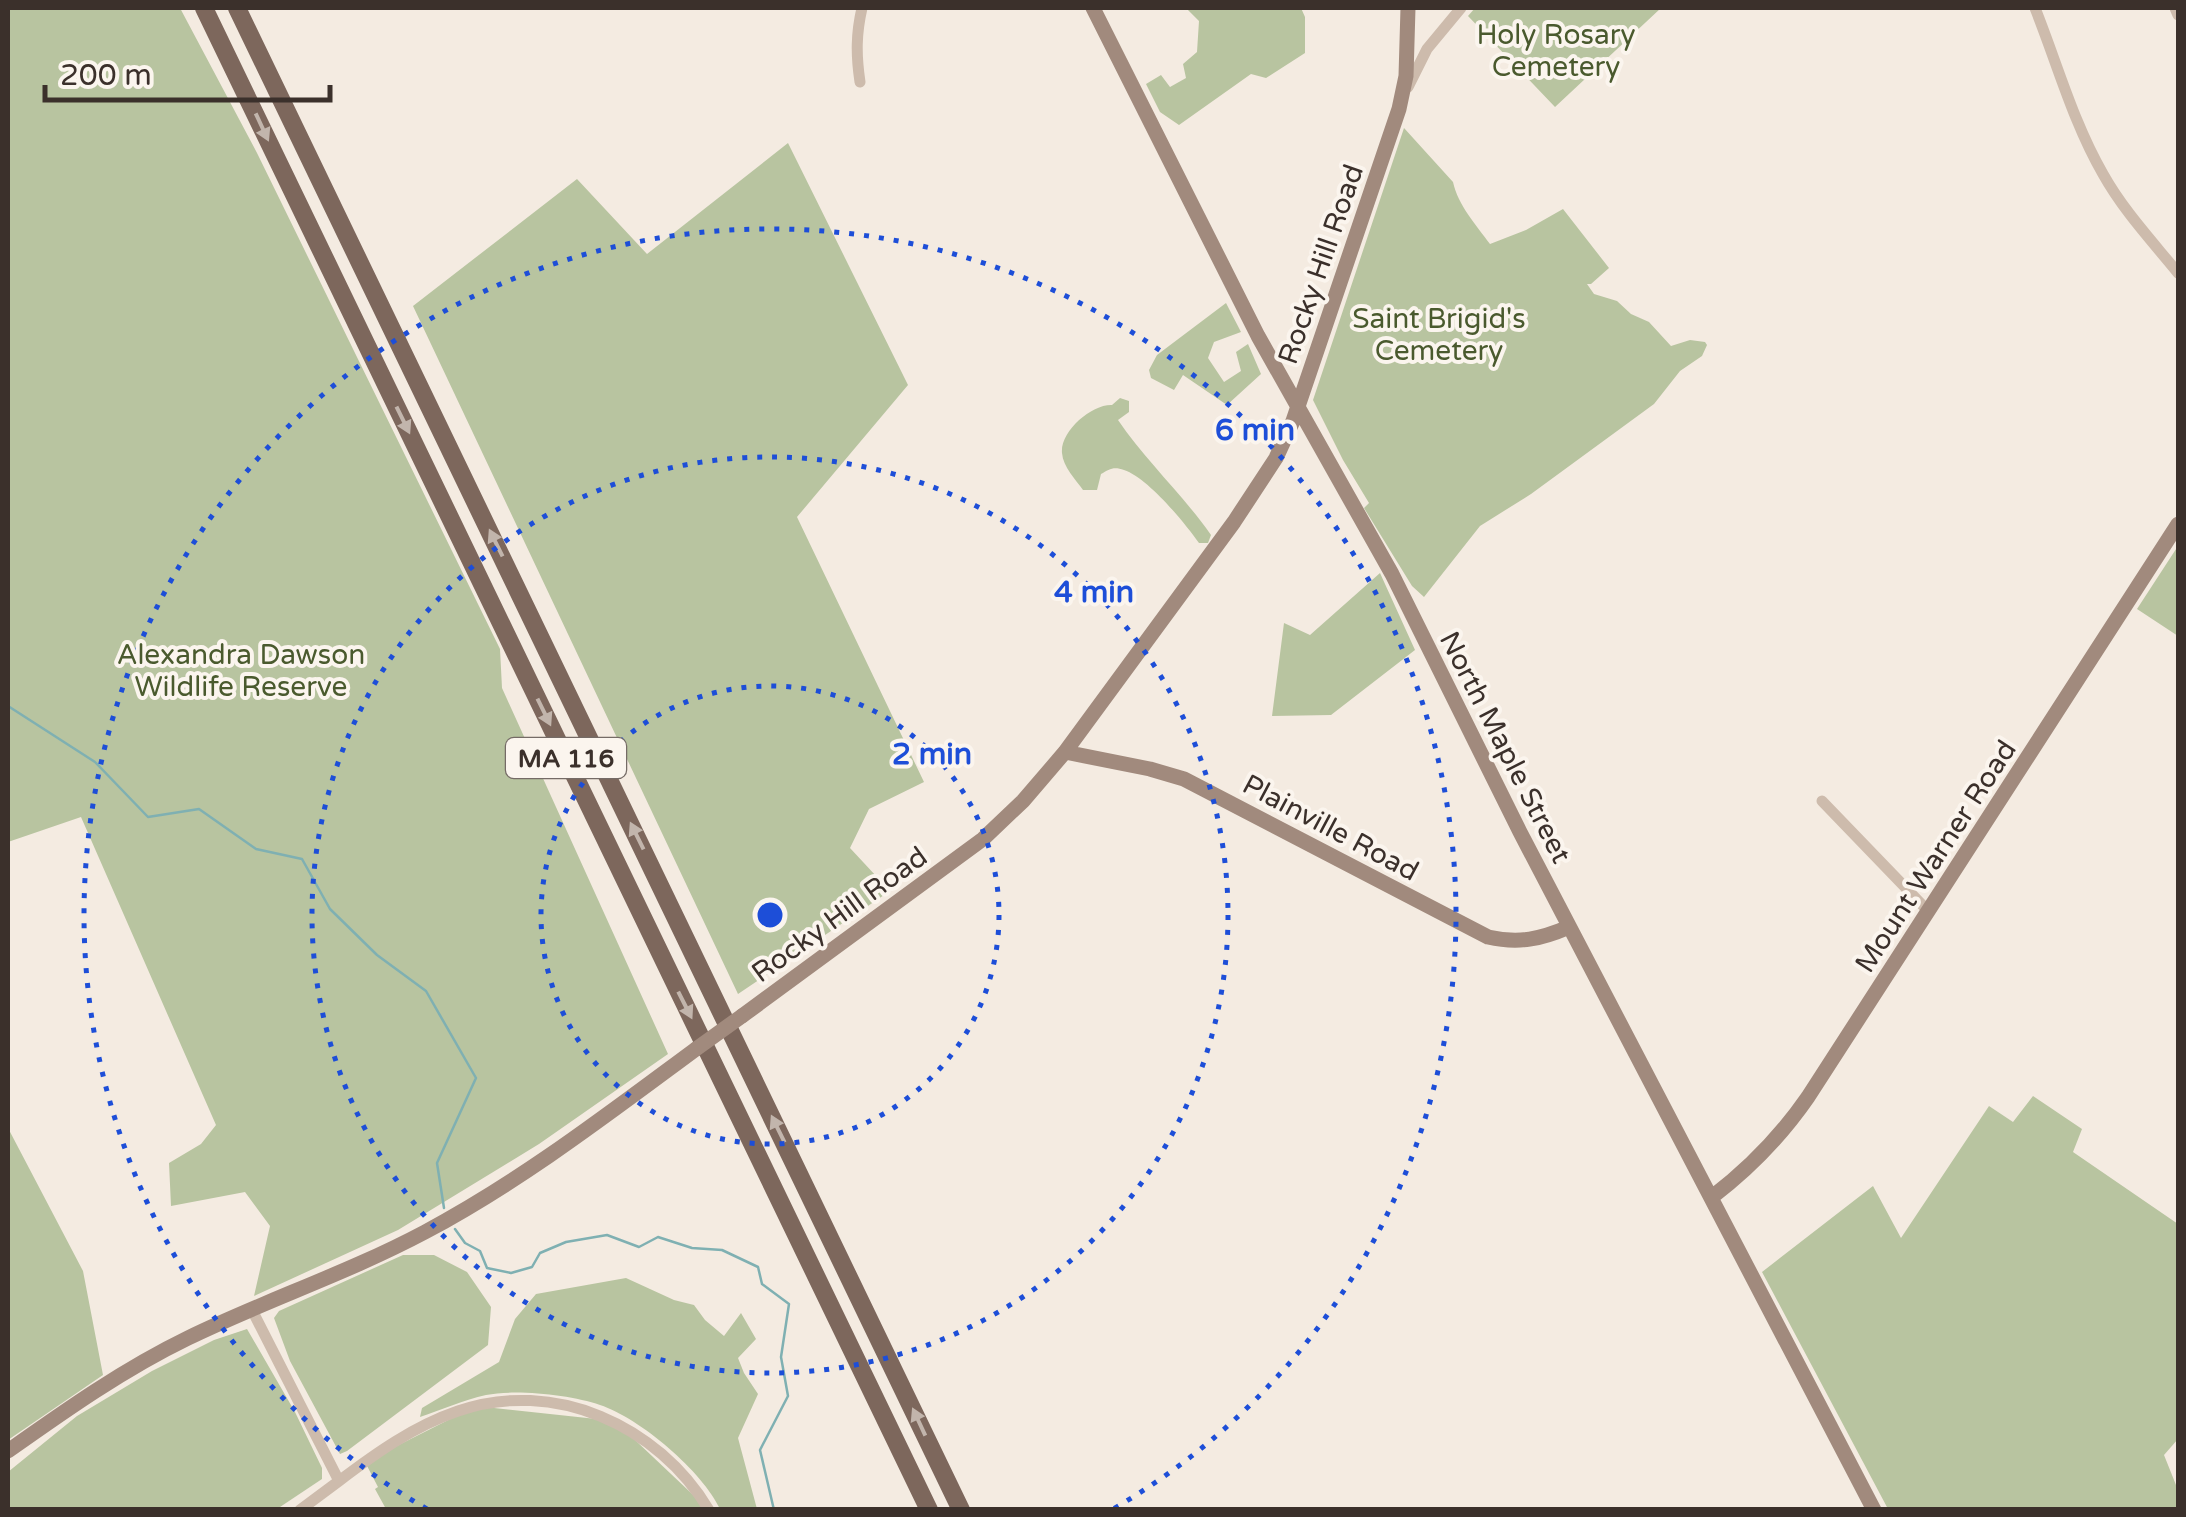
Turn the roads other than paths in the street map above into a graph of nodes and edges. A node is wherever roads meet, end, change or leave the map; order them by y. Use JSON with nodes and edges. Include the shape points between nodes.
{"nodes":[{"id":1,"x":204,"y":8,"type":"edge"},
{"id":2,"x":237,"y":8,"type":"edge"},
{"id":3,"x":862,"y":8,"type":"edge"},
{"id":4,"x":1093,"y":8,"type":"edge"},
{"id":5,"x":1408,"y":8,"type":"edge"},
{"id":6,"x":1461,"y":8,"type":"edge"},
{"id":7,"x":2035,"y":8,"type":"edge"},
{"id":8,"x":2175,"y":8,"type":"edge"},
{"id":9,"x":2178,"y":16,"type":"edge"},
{"id":10,"x":860,"y":82,"type":"dead end"},
{"id":11,"x":1399,"y":109,"type":"junction"},
{"id":12,"x":2178,"y":273,"type":"edge"},
{"id":13,"x":1298,"y":408,"type":"junction"},
{"id":14,"x":2178,"y":524,"type":"edge"},
{"id":15,"x":1065,"y":752,"type":"junction"},
{"id":16,"x":1822,"y":800,"type":"dead end"},
{"id":17,"x":1929,"y":912,"type":"junction"},
{"id":18,"x":1570,"y":927,"type":"junction"},
{"id":19,"x":1712,"y":1196,"type":"junction"},
{"id":20,"x":252,"y":1310,"type":"junction"},
{"id":21,"x":8,"y":1451,"type":"edge"},
{"id":22,"x":339,"y":1481,"type":"junction"},
{"id":23,"x":300,"y":1510,"type":"edge"},
{"id":24,"x":709,"y":1510,"type":"edge"},
{"id":25,"x":928,"y":1510,"type":"edge"},
{"id":26,"x":961,"y":1510,"type":"edge"},
{"id":27,"x":1874,"y":1510,"type":"edge"}],
"edges":[{"from":1,"to":25,"type":"main road","number":"MA 116","one_way":true},
{"from":26,"to":2,"type":"main road","number":"MA 116","one_way":true},
{"from":3,"to":10,"type":"street","via":[[856,34]]},
{"from":4,"to":13,"type":"main road","name":"North Maple Street"},
{"from":5,"to":11,"type":"main road","name":"Rocky Hill Road"},
{"from":6,"to":11,"type":"street","via":[[1424,55]]},
{"from":7,"to":12,"type":"street","via":[[2103,174]]},
{"from":8,"to":9,"type":"street"},
{"from":11,"to":13,"type":"main road","name":"Rocky Hill Road"},
{"from":13,"to":15,"type":"main road","name":"Rocky Hill Road","via":[[1243,508]]},
{"from":13,"to":18,"type":"main road","name":"North Maple Street","via":[[1392,574]]},
{"from":14,"to":17,"type":"main road","name":"Mount Warner Road"},
{"from":15,"to":18,"type":"main road","name":"Plainville Road","via":[[1184,779],[1488,937],[1533,940]]},
{"from":15,"to":20,"type":"main road","name":"Rocky Hill Road","bridge":true,"via":[[983,839],[514,1180],[373,1258]]},
{"from":16,"to":17,"type":"street"},
{"from":17,"to":19,"type":"main road","name":"Mount Warner Road","via":[[1792,1119]]},
{"from":18,"to":19,"type":"main road","name":"North Maple Street"},
{"from":19,"to":27,"type":"main road","name":"North Maple Street"},
{"from":20,"to":21,"type":"main road","name":"Rocky Hill Road","via":[[134,1367]]},
{"from":20,"to":22,"type":"street"},
{"from":22,"to":23,"type":"street"},
{"from":22,"to":24,"type":"street","via":[[406,1434],[457,1411],[546,1403],[584,1409],[630,1430],[676,1468]]}]}
